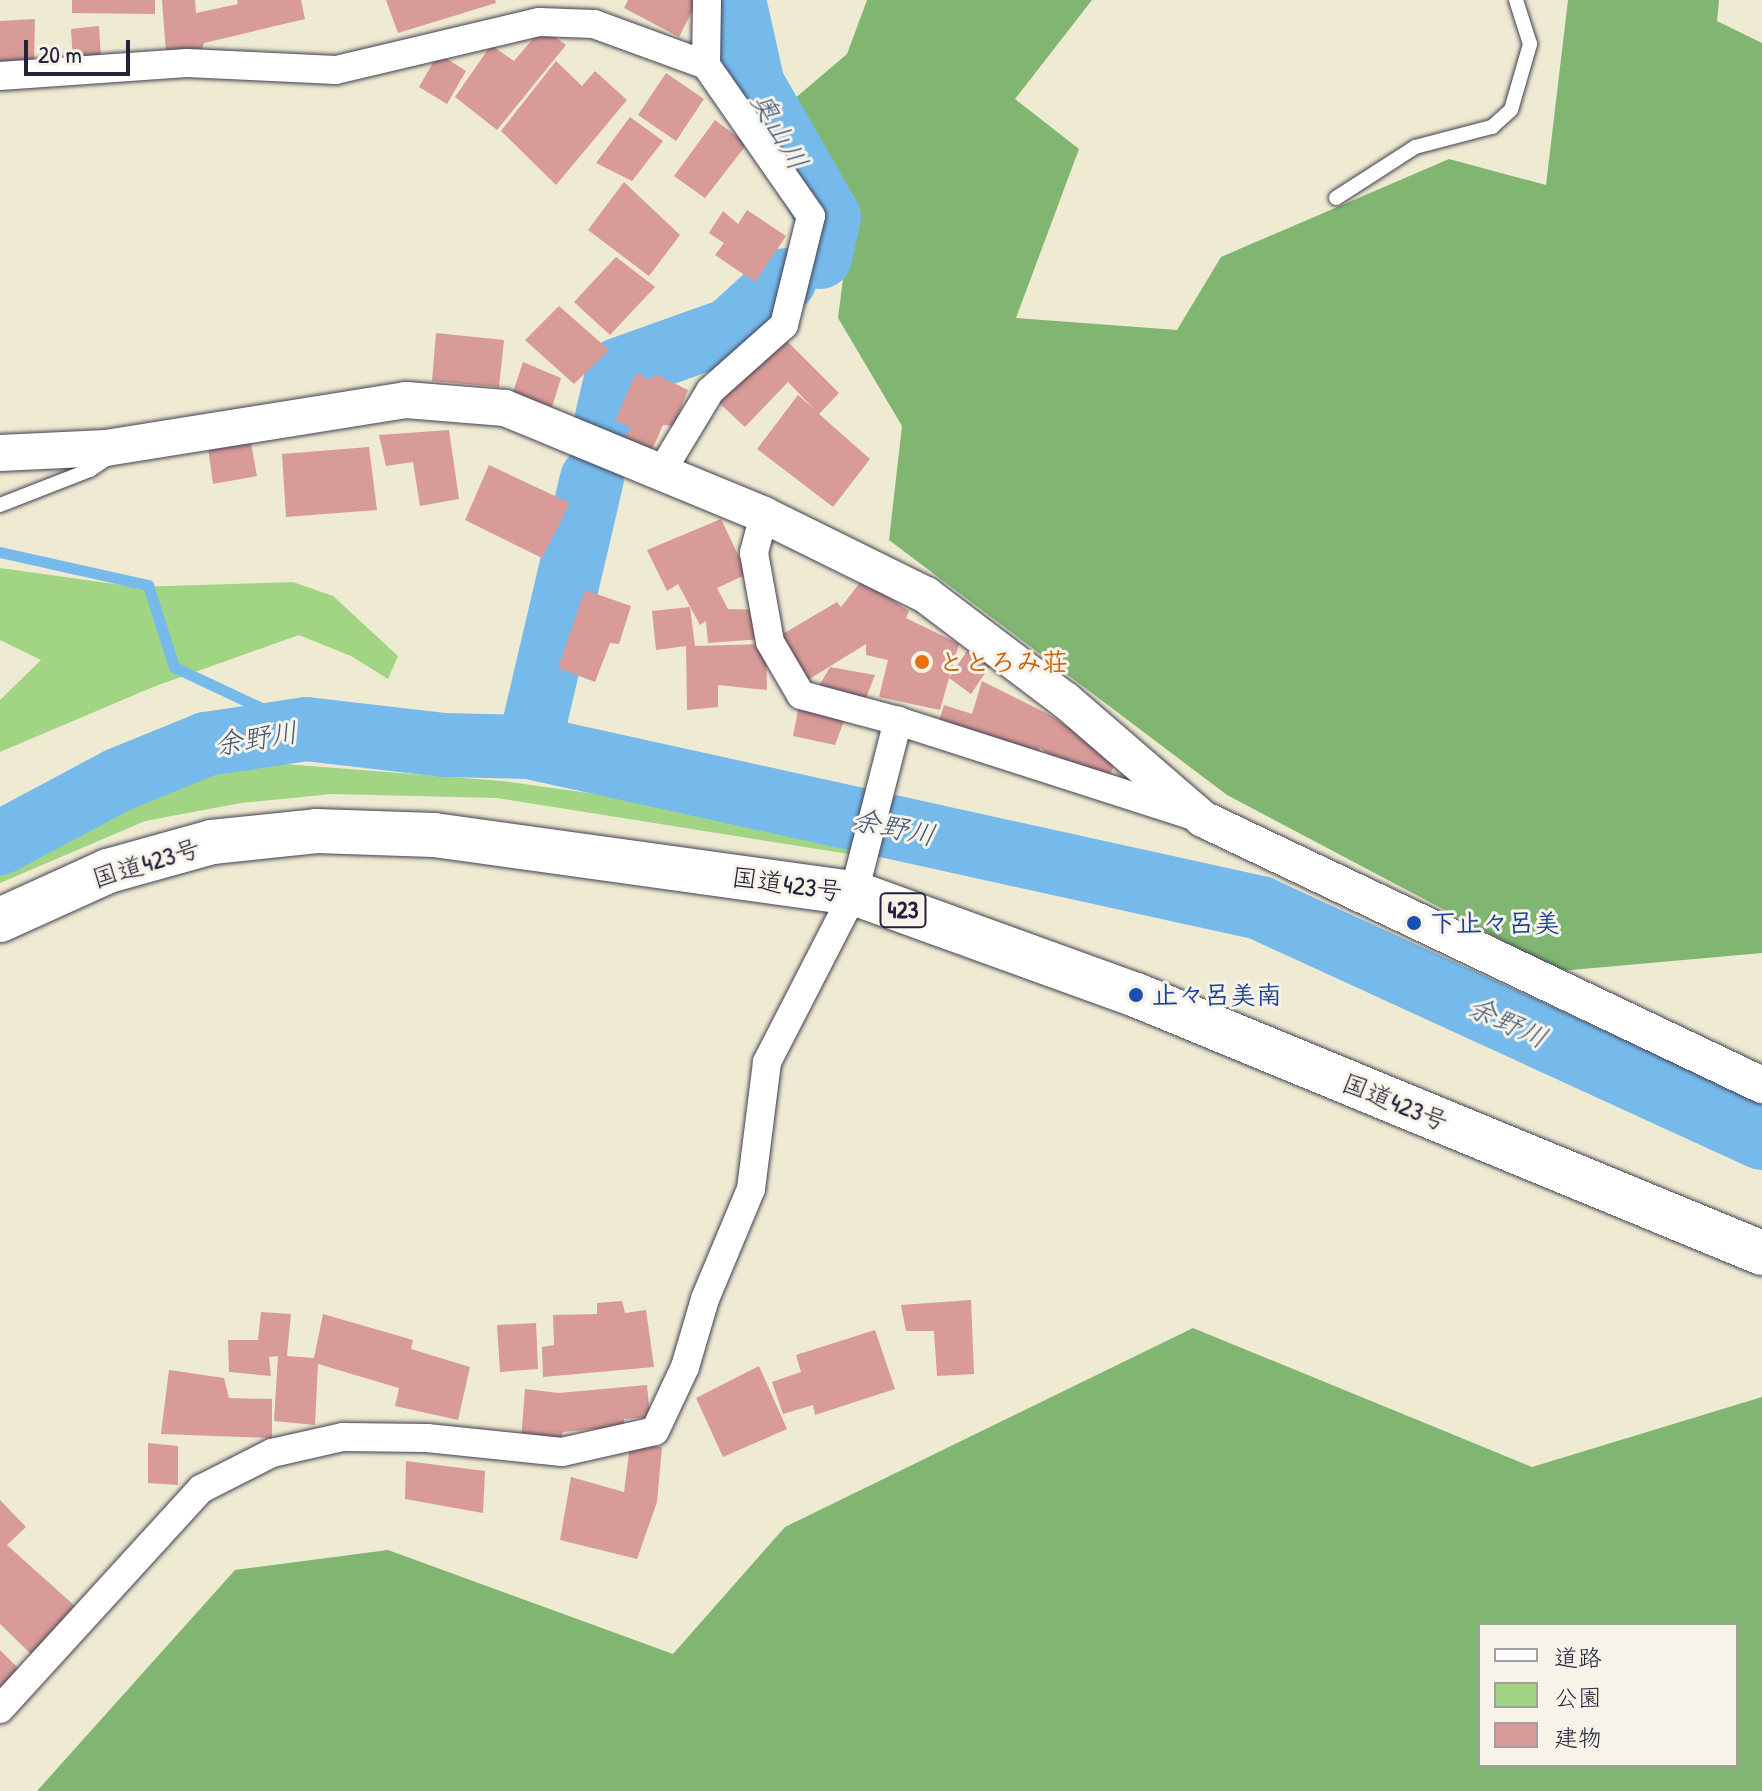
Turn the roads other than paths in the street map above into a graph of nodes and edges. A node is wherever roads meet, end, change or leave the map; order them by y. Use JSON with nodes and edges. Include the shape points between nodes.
{"nodes":[{"id":1,"x":707,"y":0,"type":"edge"},
{"id":2,"x":1516,"y":0,"type":"edge"},
{"id":3,"x":706,"y":65,"type":"junction"},
{"id":4,"x":0,"y":76,"type":"edge"},
{"id":5,"x":1336,"y":198,"type":"dead end"},
{"id":6,"x":128,"y":444,"type":"junction"},
{"id":7,"x":0,"y":453,"type":"edge"},
{"id":8,"x":660,"y":474,"type":"junction"},
{"id":9,"x":0,"y":505,"type":"edge"},
{"id":10,"x":764,"y":515,"type":"junction"},
{"id":11,"x":898,"y":721,"type":"junction"},
{"id":12,"x":1203,"y":819,"type":"junction"},
{"id":13,"x":857,"y":880,"type":"junction"},
{"id":14,"x":0,"y":920,"type":"edge"},
{"id":15,"x":1762,"y":1085,"type":"edge"},
{"id":16,"x":1762,"y":1253,"type":"edge"},
{"id":17,"x":0,"y":1709,"type":"edge"}],
"edges":[{"from":1,"to":3,"type":"street"},
{"from":2,"to":5,"type":"lane","via":[[1530,44],[1511,110],[1492,127],[1415,147]]},
{"from":3,"to":4,"type":"street","via":[[594,24],[539,22],[336,70],[187,63]]},
{"from":3,"to":8,"type":"street","via":[[811,216],[784,325],[710,391]]},
{"from":6,"to":7,"type":"street"},
{"from":6,"to":8,"type":"street","via":[[406,400],[454,401],[505,408]]},
{"from":6,"to":9,"type":"lane","via":[[90,470]]},
{"from":8,"to":10,"type":"street"},
{"from":10,"to":11,"type":"street","via":[[754,553],[770,642],[801,695]]},
{"from":10,"to":12,"type":"street","via":[[926,595],[1065,700]]},
{"from":11,"to":12,"type":"street"},
{"from":11,"to":13,"type":"street"},
{"from":12,"to":15,"type":"street"},
{"from":13,"to":14,"type":"highway","name":"国道423号","number":"423","via":[[434,835],[316,831],[212,842],[123,866]]},
{"from":13,"to":16,"type":"highway","name":"国道423号","number":"423"},
{"from":13,"to":17,"type":"street","via":[[767,1062],[751,1189],[705,1299],[685,1367],[655,1431],[562,1452],[427,1438],[343,1437],[272,1453],[201,1489]]}]}
